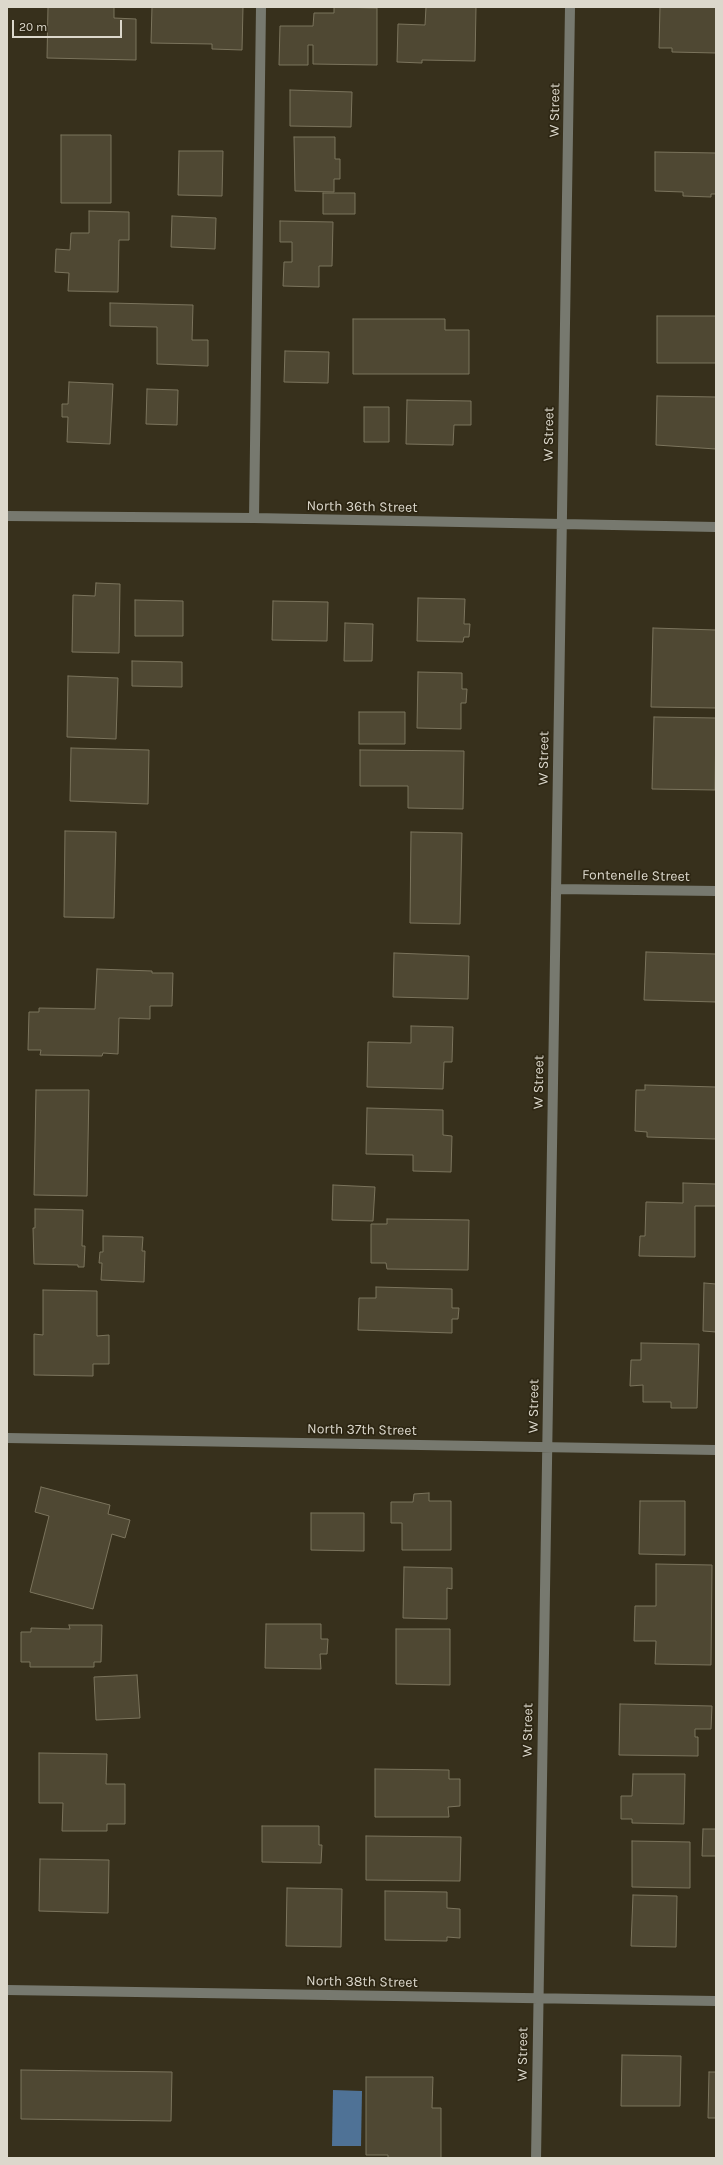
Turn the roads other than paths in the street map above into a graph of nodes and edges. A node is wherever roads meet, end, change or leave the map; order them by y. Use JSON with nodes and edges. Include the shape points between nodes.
{"nodes":[{"id":1,"x":261,"y":7,"type":"edge"},
{"id":2,"x":570,"y":7,"type":"edge"},
{"id":3,"x":7,"y":516,"type":"edge"},
{"id":4,"x":254,"y":518,"type":"junction"},
{"id":5,"x":561,"y":524,"type":"junction"},
{"id":6,"x":716,"y":527,"type":"edge"},
{"id":7,"x":556,"y":889,"type":"junction"},
{"id":8,"x":716,"y":891,"type":"edge"},
{"id":9,"x":7,"y":1438,"type":"edge"},
{"id":10,"x":547,"y":1447,"type":"junction"},
{"id":11,"x":716,"y":1450,"type":"edge"},
{"id":12,"x":7,"y":1990,"type":"edge"},
{"id":13,"x":538,"y":1999,"type":"junction"},
{"id":14,"x":716,"y":2001,"type":"edge"},
{"id":15,"x":536,"y":2158,"type":"edge"}],
"edges":[{"from":1,"to":4,"type":"street"},
{"from":2,"to":5,"type":"street","name":"W Street"},
{"from":3,"to":4,"type":"street","name":"North 36th Street"},
{"from":4,"to":5,"type":"street","name":"North 36th Street"},
{"from":5,"to":6,"type":"street","name":"North 36th Street"},
{"from":5,"to":7,"type":"street","name":"W Street"},
{"from":7,"to":8,"type":"street","name":"Fontenelle Street"},
{"from":7,"to":10,"type":"street","name":"W Street"},
{"from":9,"to":10,"type":"street","name":"North 37th Street"},
{"from":10,"to":11,"type":"street","name":"North 37th Street"},
{"from":10,"to":13,"type":"street","name":"W Street"},
{"from":12,"to":13,"type":"street","name":"North 38th Street"},
{"from":13,"to":14,"type":"street","name":"North 38th Street"},
{"from":13,"to":15,"type":"street","name":"W Street"}]}
